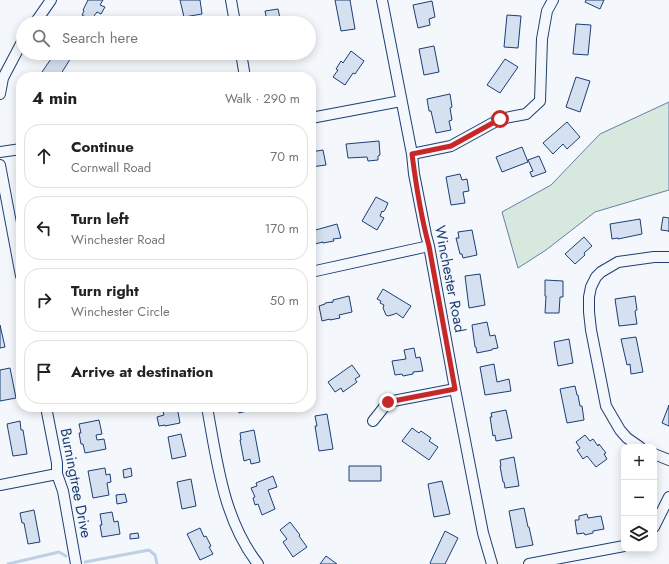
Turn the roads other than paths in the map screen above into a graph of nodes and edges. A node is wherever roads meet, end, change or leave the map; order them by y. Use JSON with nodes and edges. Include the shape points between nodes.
{"nodes":[{"id":1,"x":51,"y":0,"type":"edge"},
{"id":2,"x":231,"y":0,"type":"edge"},
{"id":3,"x":382,"y":0,"type":"edge"},
{"id":4,"x":553,"y":0,"type":"edge"},
{"id":5,"x":40,"y":16,"type":"edge"},
{"id":6,"x":234,"y":16,"type":"edge"},
{"id":7,"x":16,"y":53,"type":"edge"},
{"id":8,"x":242,"y":60,"type":"edge"},
{"id":9,"x":244,"y":72,"type":"edge"},
{"id":10,"x":0,"y":94,"type":"edge"},
{"id":11,"x":401,"y":101,"type":"junction"},
{"id":12,"x":316,"y":117,"type":"edge"},
{"id":13,"x":16,"y":150,"type":"edge"},
{"id":14,"x":0,"y":152,"type":"edge"},
{"id":15,"x":412,"y":154,"type":"junction"},
{"id":16,"x":0,"y":165,"type":"edge"},
{"id":17,"x":429,"y":246,"type":"junction"},
{"id":18,"x":16,"y":250,"type":"edge"},
{"id":19,"x":669,"y":257,"type":"edge"},
{"id":20,"x":316,"y":271,"type":"edge"},
{"id":21,"x":455,"y":389,"type":"junction"},
{"id":22,"x":47,"y":412,"type":"edge"},
{"id":23,"x":208,"y":412,"type":"edge"},
{"id":24,"x":373,"y":421,"type":"dead end"},
{"id":25,"x":636,"y":444,"type":"edge"},
{"id":26,"x":657,"y":455,"type":"edge"},
{"id":27,"x":669,"y":460,"type":"edge"},
{"id":28,"x":57,"y":474,"type":"junction"},
{"id":29,"x":0,"y":485,"type":"edge"},
{"id":30,"x":669,"y":497,"type":"edge"},
{"id":31,"x":657,"y":521,"type":"edge"},
{"id":32,"x":621,"y":547,"type":"edge"},
{"id":33,"x":76,"y":564,"type":"edge"},
{"id":34,"x":258,"y":564,"type":"edge"},
{"id":35,"x":492,"y":564,"type":"edge"},
{"id":36,"x":529,"y":564,"type":"edge"}],
"edges":[{"from":1,"to":5,"type":"street"},
{"from":2,"to":6,"type":"street"},
{"from":3,"to":11,"type":"street","name":"Winchester Road"},
{"from":4,"to":15,"type":"street","via":[[547,11],[542,39],[540,101],[526,114],[500,119],[451,146]]},
{"from":7,"to":10,"type":"street","via":[[3,78]]},
{"from":8,"to":9,"type":"street"},
{"from":11,"to":12,"type":"street"},
{"from":11,"to":15,"type":"street","name":"Winchester Road"},
{"from":13,"to":14,"type":"street"},
{"from":15,"to":17,"type":"street","name":"Winchester Road"},
{"from":16,"to":18,"type":"street"},
{"from":17,"to":20,"type":"street"},
{"from":17,"to":21,"type":"street","name":"Winchester Road"},
{"from":19,"to":25,"type":"street","via":[[618,262],[596,277],[589,297],[591,330],[606,406],[620,430]]},
{"from":21,"to":24,"type":"street","via":[[388,402]]},
{"from":21,"to":35,"type":"street","name":"Winchester Road","via":[[483,533]]},
{"from":22,"to":28,"type":"street","name":"Burningtree Drive"},
{"from":23,"to":34,"type":"street","via":[[224,496],[232,519]]},
{"from":26,"to":27,"type":"street"},
{"from":28,"to":29,"type":"street"},
{"from":28,"to":33,"type":"street","name":"Burningtree Drive","via":[[63,492]]},
{"from":30,"to":31,"type":"street"},
{"from":32,"to":36,"type":"street"}]}
